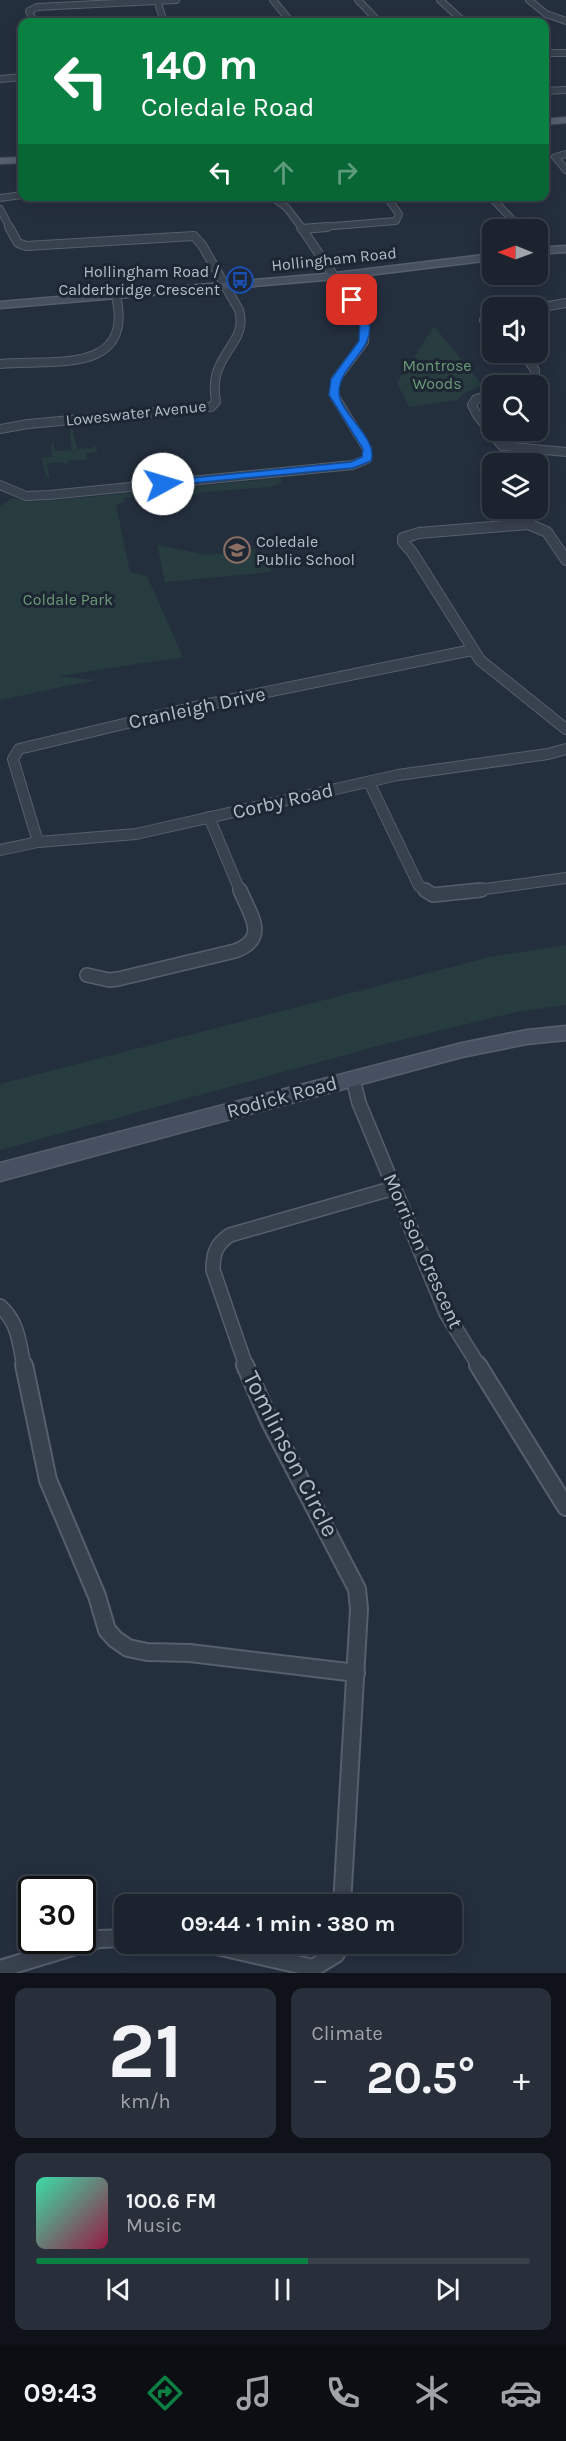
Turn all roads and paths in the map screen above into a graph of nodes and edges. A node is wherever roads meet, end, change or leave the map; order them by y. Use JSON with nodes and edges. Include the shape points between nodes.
{"nodes":[{"id":1,"x":176,"y":0,"type":"edge"},
{"id":2,"x":273,"y":0,"type":"edge"},
{"id":3,"x":358,"y":0,"type":"edge"},
{"id":4,"x":440,"y":0,"type":"edge"},
{"id":5,"x":530,"y":0,"type":"edge"},
{"id":6,"x":157,"y":1,"type":"edge"},
{"id":7,"x":32,"y":18,"type":"edge"},
{"id":8,"x":163,"y":18,"type":"edge"},
{"id":9,"x":288,"y":18,"type":"edge"},
{"id":10,"x":375,"y":18,"type":"edge"},
{"id":11,"x":460,"y":18,"type":"edge"},
{"id":12,"x":566,"y":21,"type":"edge"},
{"id":13,"x":549,"y":53,"type":"edge"},
{"id":14,"x":566,"y":53,"type":"edge"},
{"id":15,"x":18,"y":77,"type":"edge"},
{"id":16,"x":0,"y":79,"type":"edge"},
{"id":17,"x":566,"y":90,"type":"edge"},
{"id":18,"x":549,"y":91,"type":"edge"},
{"id":19,"x":566,"y":120,"type":"edge"},
{"id":20,"x":549,"y":122,"type":"edge"},
{"id":21,"x":566,"y":154,"type":"edge"},
{"id":22,"x":18,"y":160,"type":"edge"},
{"id":23,"x":0,"y":161,"type":"edge"},
{"id":24,"x":566,"y":170,"type":"edge"},
{"id":25,"x":18,"y":196,"type":"edge"},
{"id":26,"x":0,"y":198,"type":"edge"},
{"id":27,"x":278,"y":201,"type":"edge"},
{"id":28,"x":390,"y":201,"type":"edge"},
{"id":29,"x":494,"y":201,"type":"edge"},
{"id":30,"x":0,"y":210,"type":"edge"},
{"id":31,"x":510,"y":219,"type":"edge"},
{"id":32,"x":302,"y":229,"type":"junction"},
{"id":33,"x":566,"y":249,"type":"edge"},
{"id":34,"x":548,"y":250,"type":"edge"},
{"id":35,"x":482,"y":258,"type":"edge"},
{"id":36,"x":336,"y":276,"type":"junction"},
{"id":37,"x":225,"y":286,"type":"junction"},
{"id":38,"x":116,"y":296,"type":"junction"},
{"id":39,"x":566,"y":303,"type":"edge"},
{"id":40,"x":0,"y":305,"type":"edge"},
{"id":41,"x":548,"y":306,"type":"edge"},
{"id":42,"x":0,"y":364,"type":"edge"},
{"id":43,"x":482,"y":397,"type":"edge"},
{"id":44,"x":482,"y":419,"type":"edge"},
{"id":45,"x":0,"y":429,"type":"edge"},
{"id":46,"x":497,"y":441,"type":"edge"},
{"id":47,"x":566,"y":452,"type":"edge"},
{"id":48,"x":0,"y":485,"type":"edge"},
{"id":49,"x":566,"y":560,"type":"edge"},
{"id":50,"x":472,"y":650,"type":"junction"},
{"id":51,"x":566,"y":729,"type":"edge"},
{"id":52,"x":566,"y":748,"type":"edge"},
{"id":53,"x":369,"y":782,"type":"junction"},
{"id":54,"x":209,"y":817,"type":"junction"},
{"id":55,"x":38,"y":842,"type":"junction"},
{"id":56,"x":0,"y":850,"type":"edge"},
{"id":57,"x":566,"y":878,"type":"edge"},
{"id":58,"x":87,"y":975,"type":"dead end"},
{"id":59,"x":566,"y":1033,"type":"edge"},
{"id":60,"x":353,"y":1079,"type":"junction"},
{"id":61,"x":0,"y":1172,"type":"edge"},
{"id":62,"x":394,"y":1188,"type":"junction"},
{"id":63,"x":0,"y":1306,"type":"edge"},
{"id":64,"x":566,"y":1507,"type":"edge"},
{"id":65,"x":356,"y":1673,"type":"junction"},
{"id":66,"x":343,"y":1894,"type":"edge"},
{"id":67,"x":114,"y":1938,"type":"edge"},
{"id":68,"x":252,"y":1954,"type":"edge"},
{"id":69,"x":336,"y":1954,"type":"edge"},
{"id":70,"x":0,"y":1968,"type":"edge"}],
"edges":[{"from":1,"to":6,"type":"street"},
{"from":2,"to":9,"type":"street"},
{"from":3,"to":10,"type":"street"},
{"from":4,"to":11,"type":"street"},
{"from":5,"to":12,"type":"street","via":[[546,14]]},
{"from":6,"to":7,"type":"street","via":[[41,7],[28,11]]},
{"from":6,"to":8,"type":"street"},
{"from":13,"to":14,"type":"street"},
{"from":15,"to":16,"type":"street"},
{"from":17,"to":18,"type":"street"},
{"from":19,"to":20,"type":"main road"},
{"from":21,"to":24,"type":"street","via":[[555,157]]},
{"from":22,"to":23,"type":"main road"},
{"from":25,"to":26,"type":"street"},
{"from":27,"to":32,"type":"street"},
{"from":28,"to":32,"type":"street","via":[[399,214],[396,221]]},
{"from":29,"to":31,"type":"street"},
{"from":30,"to":37,"type":"street","via":[[18,243],[26,246],[194,236]]},
{"from":32,"to":36,"type":"street"},
{"from":33,"to":34,"type":"street"},
{"from":35,"to":36,"type":"street","name":"Hollingham Road"},
{"from":36,"to":37,"type":"street","name":"Hollingham Road"},
{"from":36,"to":48,"type":"street","via":[[365,322],[363,342],[336,379],[334,395],[367,449],[363,462],[38,496],[18,494]]},
{"from":37,"to":38,"type":"street","name":"Hollingham Road"},
{"from":37,"to":45,"type":"street","name":"Loweswater Avenue","via":[[242,324],[239,336],[219,366],[216,402],[211,407]]},
{"from":38,"to":40,"type":"street","name":"Hollingham Road"},
{"from":38,"to":42,"type":"street","via":[[118,330],[102,353]]},
{"from":39,"to":41,"type":"street"},
{"from":43,"to":44,"type":"street","via":[[472,405]]},
{"from":46,"to":47,"type":"street","via":[[508,447]]},
{"from":49,"to":50,"type":"street","via":[[546,530],[528,524],[419,533],[403,538]]},
{"from":50,"to":51,"type":"street","via":[[504,682]]},
{"from":50,"to":55,"type":"street","name":"Cranleigh Drive","via":[[199,706],[19,749],[13,759]]},
{"from":52,"to":53,"type":"street","name":"Corby Road"},
{"from":53,"to":54,"type":"street","name":"Corby Road"},
{"from":53,"to":57,"type":"street","via":[[425,892],[443,895]]},
{"from":54,"to":55,"type":"street","name":"Corby Road","via":[[136,834]]},
{"from":54,"to":58,"type":"street","via":[[256,928],[254,942],[235,951],[109,980]]},
{"from":55,"to":56,"type":"street","name":"Corby Road"},
{"from":59,"to":60,"type":"street","name":"Rodick Road","via":[[527,1036],[462,1050]]},
{"from":60,"to":61,"type":"street","name":"Rodick Road"},
{"from":60,"to":62,"type":"street","name":"Morrison Crescent"},
{"from":62,"to":64,"type":"street","name":"Morrison Crescent","via":[[446,1313]]},
{"from":62,"to":65,"type":"street","name":"Tomlinson Circle","via":[[230,1235],[219,1242],[212,1254],[213,1270],[251,1382],[357,1589]]},
{"from":63,"to":65,"type":"street","via":[[11,1316],[16,1328],[48,1480],[97,1596],[107,1630],[115,1639],[128,1648],[147,1652],[190,1653]]},
{"from":65,"to":66,"type":"street","name":"Tomlinson Circle"},
{"from":67,"to":70,"type":"street","via":[[99,1939]]},
{"from":68,"to":69,"type":"street","via":[[313,1968]]}]}
